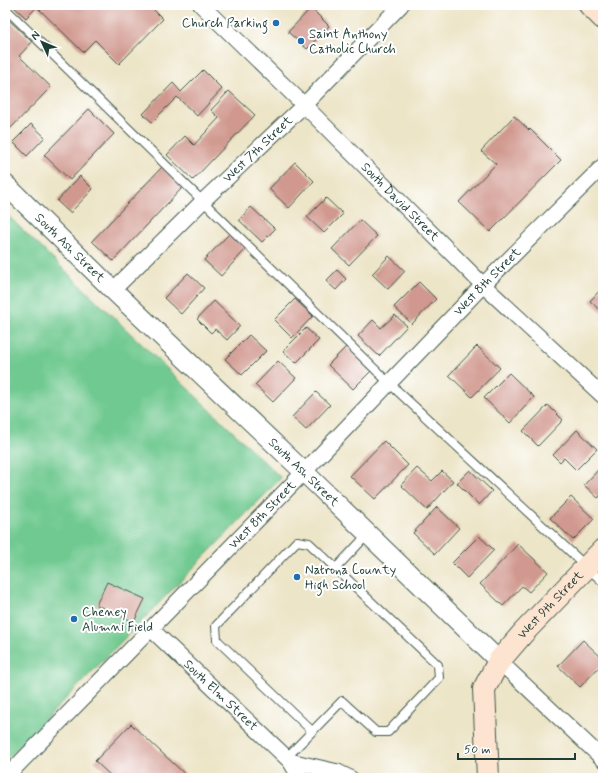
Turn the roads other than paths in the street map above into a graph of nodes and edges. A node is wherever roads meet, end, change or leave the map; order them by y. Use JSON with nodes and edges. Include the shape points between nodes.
{"nodes":[{"id":1,"x":202,"y":5,"type":"edge"},
{"id":2,"x":590,"y":5,"type":"edge"},
{"id":3,"x":397,"y":6,"type":"edge"},
{"id":4,"x":5,"y":8,"type":"edge"},
{"id":5,"x":603,"y":18,"type":"edge"},
{"id":6,"x":304,"y":105,"type":"junction"},
{"id":7,"x":603,"y":166,"type":"edge"},
{"id":8,"x":5,"y":184,"type":"edge"},
{"id":9,"x":203,"y":201,"type":"junction"},
{"id":10,"x":484,"y":285,"type":"junction"},
{"id":11,"x":113,"y":290,"type":"junction"},
{"id":12,"x":389,"y":383,"type":"junction"},
{"id":13,"x":603,"y":396,"type":"edge"},
{"id":14,"x":304,"y":472,"type":"junction"},
{"id":15,"x":368,"y":534,"type":"junction"},
{"id":16,"x":603,"y":550,"type":"edge"},
{"id":17,"x":587,"y":566,"type":"junction"},
{"id":18,"x":336,"y":568,"type":"junction"},
{"id":19,"x":603,"y":582,"type":"edge"},
{"id":20,"x":151,"y":629,"type":"junction"},
{"id":21,"x":499,"y":661,"type":"junction"},
{"id":22,"x":312,"y":731,"type":"junction"},
{"id":23,"x":288,"y":759,"type":"junction"},
{"id":24,"x":603,"y":759,"type":"edge"},
{"id":25,"x":5,"y":778,"type":"edge"},
{"id":26,"x":300,"y":778,"type":"edge"},
{"id":27,"x":350,"y":778,"type":"edge"},
{"id":28,"x":488,"y":778,"type":"edge"}],
"edges":[{"from":1,"to":6,"type":"street","name":"South David Street"},
{"from":2,"to":5,"type":"main road"},
{"from":3,"to":6,"type":"street","name":"West 7th Street"},
{"from":4,"to":9,"type":"lane"},
{"from":6,"to":9,"type":"street","name":"West 7th Street"},
{"from":6,"to":10,"type":"street","name":"South David Street"},
{"from":7,"to":10,"type":"street","name":"West 8th Street"},
{"from":8,"to":11,"type":"street","name":"South Ash Street"},
{"from":9,"to":11,"type":"street","name":"West 7th Street"},
{"from":9,"to":12,"type":"lane"},
{"from":10,"to":12,"type":"street","name":"West 8th Street"},
{"from":10,"to":13,"type":"street","name":"South David Street"},
{"from":11,"to":14,"type":"street","name":"South Ash Street"},
{"from":12,"to":14,"type":"street","name":"West 8th Street"},
{"from":12,"to":17,"type":"lane"},
{"from":14,"to":15,"type":"street","name":"South Ash Street"},
{"from":14,"to":20,"type":"street","name":"West 8th Street"},
{"from":15,"to":18,"type":"lane"},
{"from":15,"to":21,"type":"street","name":"South Ash Street"},
{"from":16,"to":17,"type":"main road","name":"West 9th Street"},
{"from":17,"to":19,"type":"lane"},
{"from":17,"to":21,"type":"main road","name":"West 9th Street"},
{"from":18,"to":22,"type":"lane","via":[[309,543],[297,542],[216,626],[217,640]]},
{"from":18,"to":22,"type":"lane","via":[[438,665],[439,678],[388,732],[376,732],[342,701]]},
{"from":20,"to":23,"type":"street","name":"South Elm Street"},
{"from":20,"to":25,"type":"street","name":"West 8th Street"},
{"from":21,"to":24,"type":"street","name":"South Ash Street"},
{"from":21,"to":28,"type":"main road","name":"West 9th Street","via":[[484,689]]},
{"from":22,"to":23,"type":"lane"},
{"from":23,"to":26,"type":"street","name":"South Elm Street"},
{"from":23,"to":27,"type":"street","via":[[338,772]]}]}
